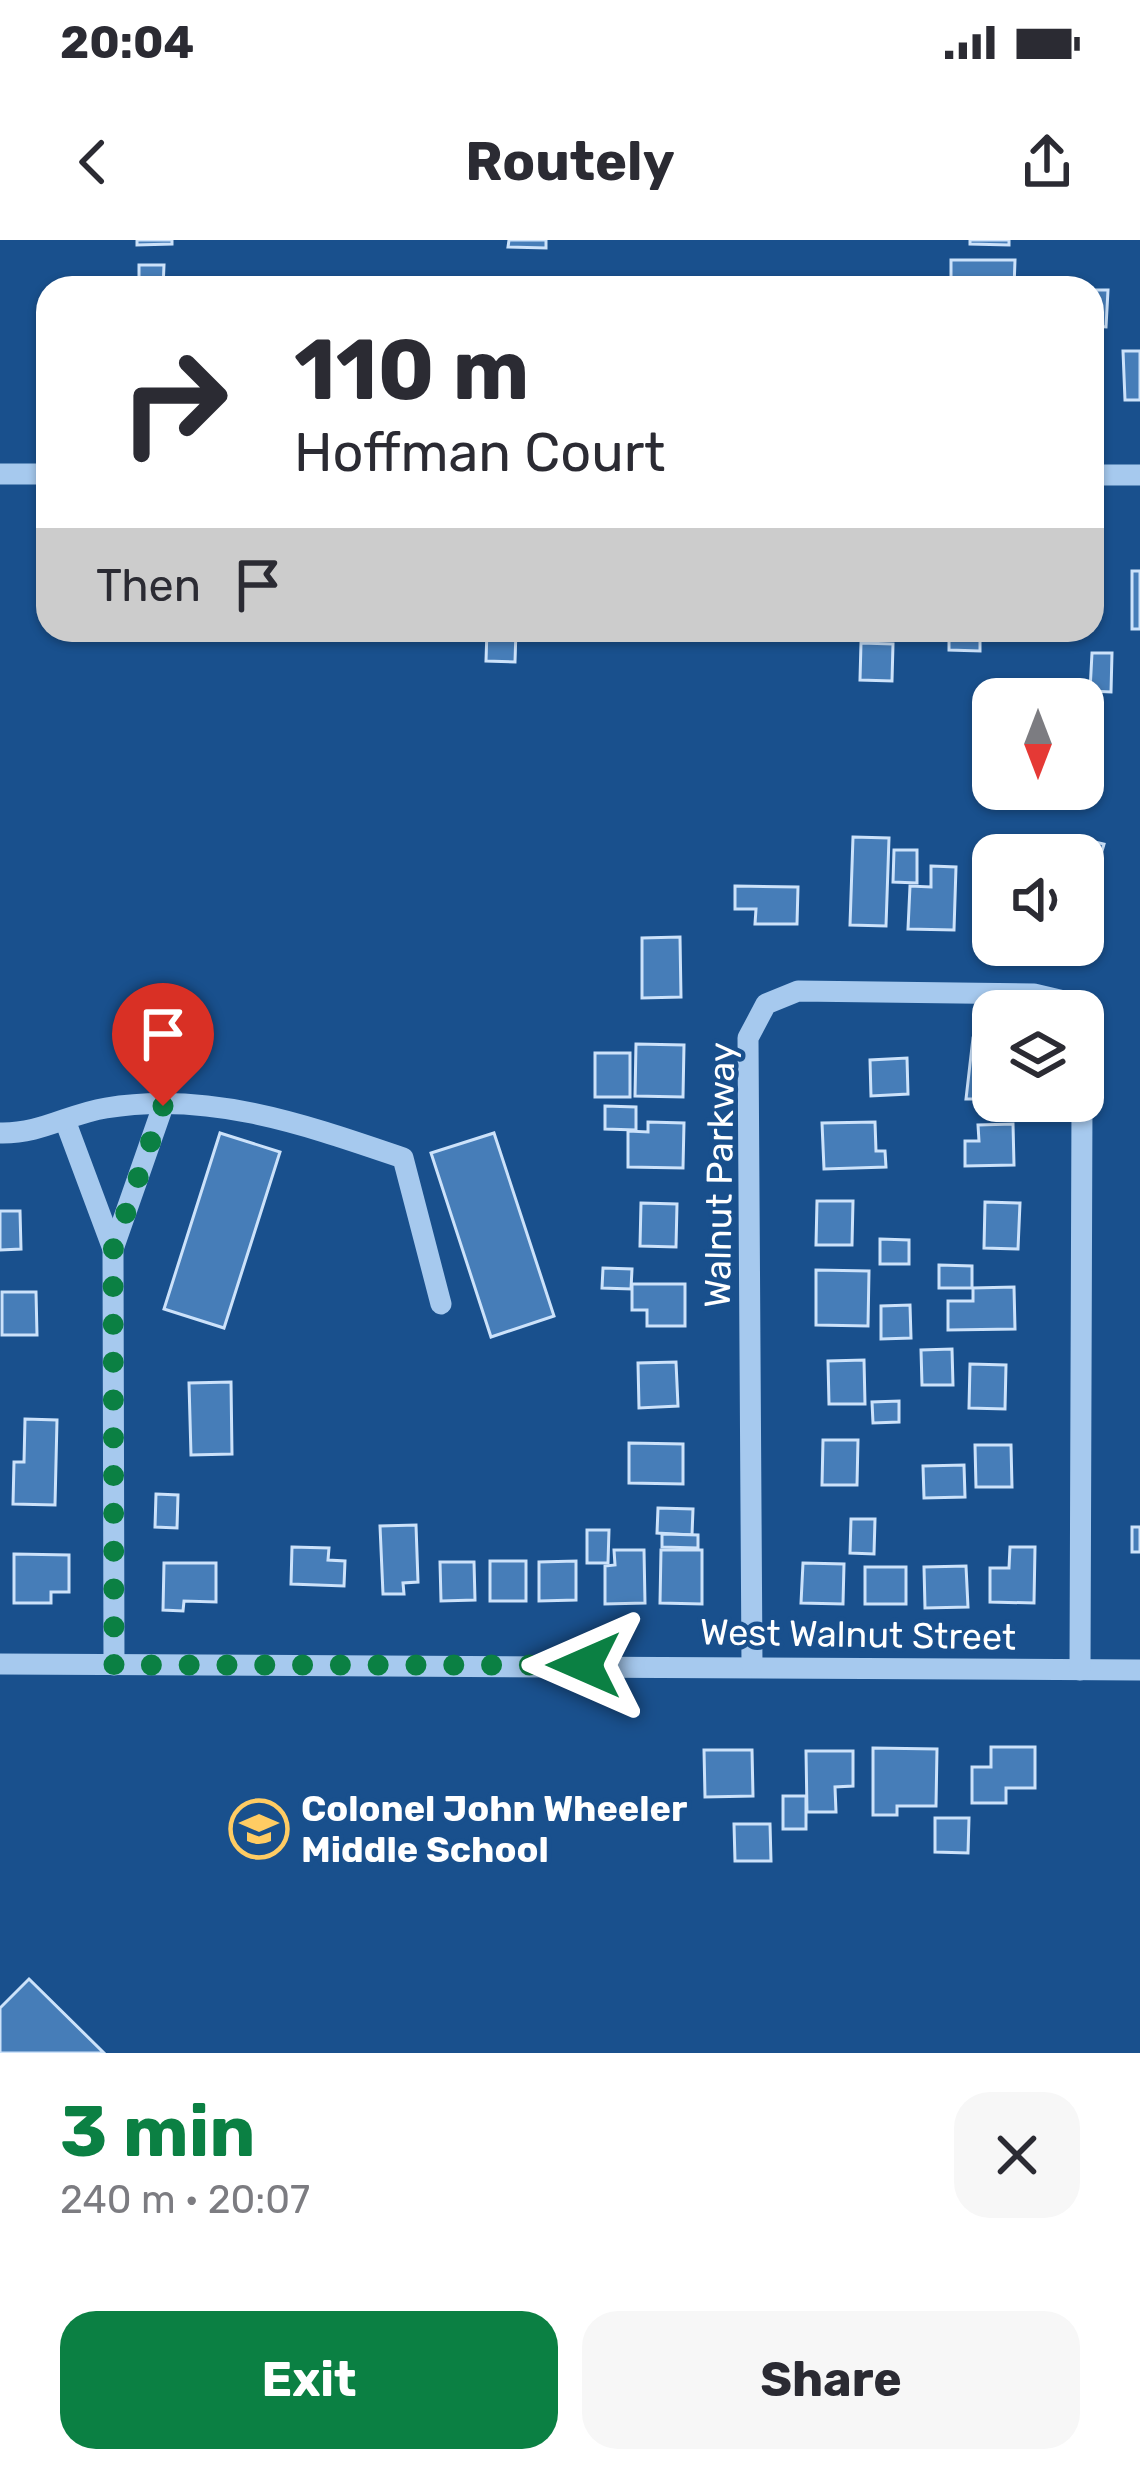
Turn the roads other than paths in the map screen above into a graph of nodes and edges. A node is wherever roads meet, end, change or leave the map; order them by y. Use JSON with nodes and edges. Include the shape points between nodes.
{"nodes":[{"id":1,"x":0,"y":474,"type":"edge"},
{"id":2,"x":36,"y":474,"type":"edge"},
{"id":3,"x":1104,"y":475,"type":"edge"},
{"id":4,"x":1140,"y":475,"type":"edge"},
{"id":5,"x":972,"y":993,"type":"edge"},
{"id":6,"x":163,"y":1106,"type":"junction"},
{"id":7,"x":1082,"y":1122,"type":"edge"},
{"id":8,"x":66,"y":1123,"type":"junction"},
{"id":9,"x":0,"y":1133,"type":"edge"},
{"id":10,"x":113,"y":1250,"type":"junction"},
{"id":11,"x":441,"y":1304,"type":"dead end"},
{"id":12,"x":0,"y":1664,"type":"edge"},
{"id":13,"x":114,"y":1665,"type":"junction"},
{"id":14,"x":752,"y":1665,"type":"junction"},
{"id":15,"x":1080,"y":1670,"type":"junction"},
{"id":16,"x":1140,"y":1670,"type":"edge"}],
"edges":[{"from":1,"to":2,"type":"street"},
{"from":3,"to":4,"type":"street"},
{"from":5,"to":14,"type":"street","name":"Walnut Parkway","via":[[798,991],[766,1004],[748,1038]]},
{"from":6,"to":8,"type":"street","via":[[107,1108]]},
{"from":6,"to":10,"type":"street"},
{"from":6,"to":11,"type":"street","via":[[280,1116],[404,1158]]},
{"from":7,"to":15,"type":"street"},
{"from":8,"to":9,"type":"street"},
{"from":8,"to":10,"type":"street"},
{"from":10,"to":13,"type":"street"},
{"from":12,"to":13,"type":"street","name":"West Walnut Street"},
{"from":13,"to":14,"type":"street","name":"West Walnut Street"},
{"from":14,"to":15,"type":"street","name":"West Walnut Street"},
{"from":15,"to":16,"type":"street","name":"West Walnut Street"}]}
